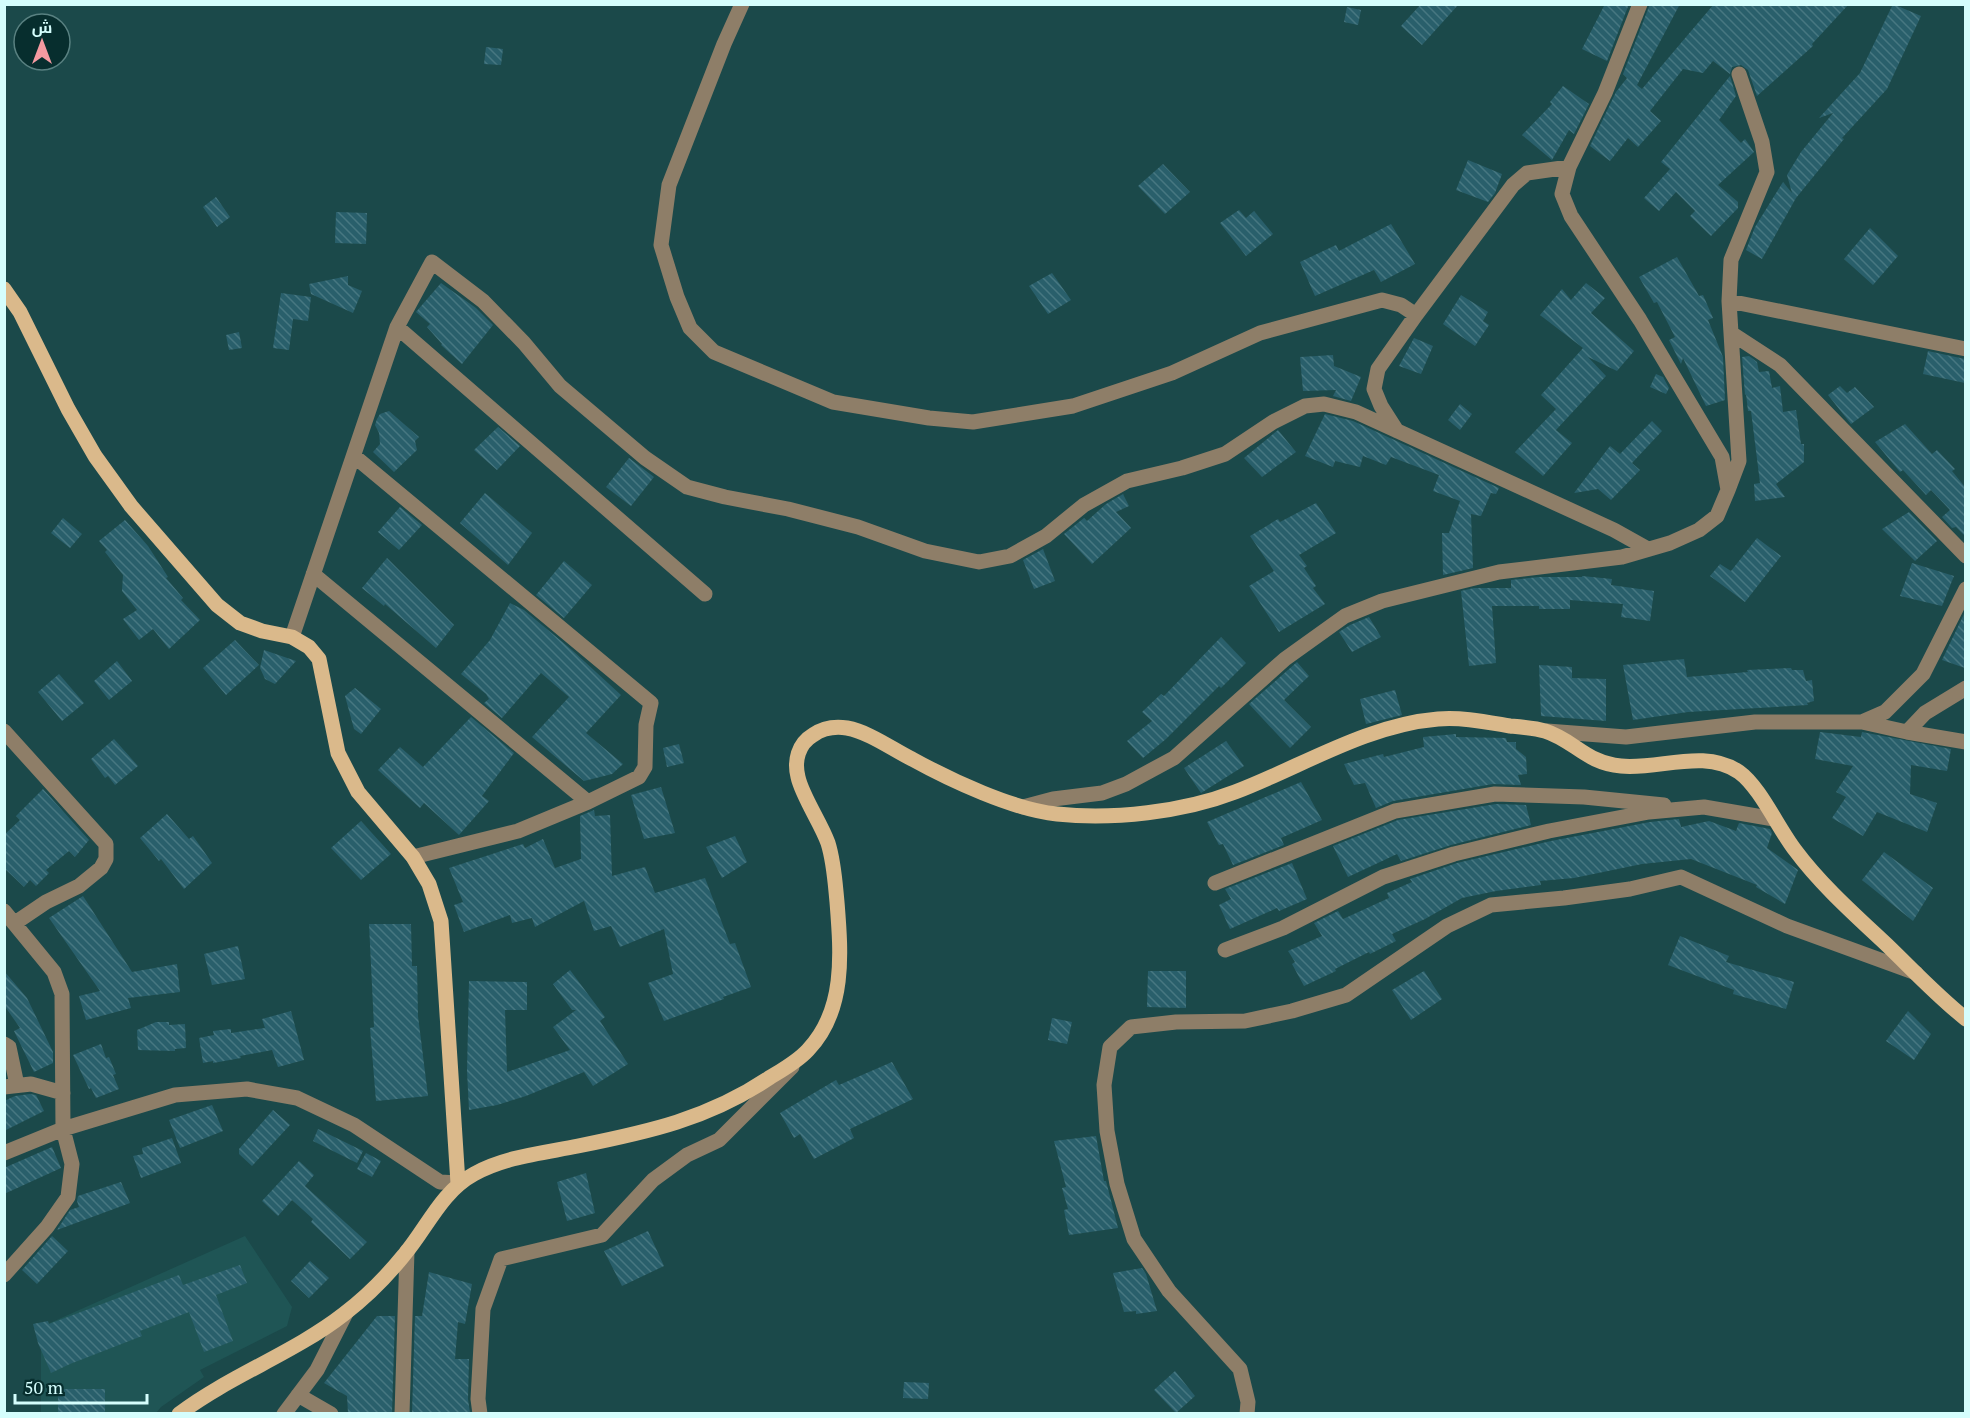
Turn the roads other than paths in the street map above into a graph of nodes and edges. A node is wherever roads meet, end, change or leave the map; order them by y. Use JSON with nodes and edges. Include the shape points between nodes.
{"nodes":[{"id":1,"x":742,"y":4,"type":"edge"},
{"id":2,"x":1640,"y":4,"type":"edge"},
{"id":3,"x":1740,"y":74,"type":"dead end"},
{"id":4,"x":1569,"y":167,"type":"junction"},
{"id":5,"x":4,"y":289,"type":"edge"},
{"id":6,"x":1729,"y":301,"type":"junction"},
{"id":7,"x":1416,"y":315,"type":"junction"},
{"id":8,"x":397,"y":327,"type":"junction"},
{"id":9,"x":1731,"y":333,"type":"junction"},
{"id":10,"x":1965,"y":350,"type":"edge"},
{"id":11,"x":1397,"y":431,"type":"junction"},
{"id":12,"x":354,"y":456,"type":"junction"},
{"id":13,"x":1728,"y":490,"type":"junction"},
{"id":14,"x":1648,"y":549,"type":"junction"},
{"id":15,"x":1965,"y":556,"type":"edge"},
{"id":16,"x":313,"y":573,"type":"junction"},
{"id":17,"x":1965,"y":589,"type":"edge"},
{"id":18,"x":705,"y":594,"type":"dead end"},
{"id":19,"x":292,"y":637,"type":"junction"},
{"id":20,"x":1965,"y":688,"type":"edge"},
{"id":21,"x":1862,"y":722,"type":"junction"},
{"id":22,"x":4,"y":731,"type":"edge"},
{"id":23,"x":1547,"y":731,"type":"junction"},
{"id":24,"x":1907,"y":732,"type":"junction"},
{"id":25,"x":1965,"y":742,"type":"edge"},
{"id":26,"x":588,"y":802,"type":"junction"},
{"id":27,"x":1023,"y":807,"type":"junction"},
{"id":28,"x":1688,"y":808,"type":"junction"},
{"id":29,"x":1774,"y":819,"type":"junction"},
{"id":30,"x":413,"y":857,"type":"junction"},
{"id":31,"x":1215,"y":883,"type":"dead end"},
{"id":32,"x":4,"y":911,"type":"edge"},
{"id":33,"x":15,"y":923,"type":"junction"},
{"id":34,"x":1225,"y":950,"type":"dead end"},
{"id":35,"x":1916,"y":973,"type":"junction"},
{"id":36,"x":1965,"y":1019,"type":"edge"},
{"id":37,"x":4,"y":1044,"type":"edge"},
{"id":38,"x":805,"y":1054,"type":"junction"},
{"id":39,"x":11,"y":1086,"type":"edge"},
{"id":40,"x":63,"y":1093,"type":"junction"},
{"id":41,"x":63,"y":1128,"type":"junction"},
{"id":42,"x":4,"y":1153,"type":"edge"},
{"id":43,"x":458,"y":1183,"type":"junction"},
{"id":44,"x":407,"y":1251,"type":"junction"},
{"id":45,"x":4,"y":1275,"type":"edge"},
{"id":46,"x":346,"y":1313,"type":"junction"},
{"id":47,"x":298,"y":1395,"type":"junction"},
{"id":48,"x":179,"y":1413,"type":"edge"},
{"id":49,"x":284,"y":1413,"type":"edge"},
{"id":50,"x":331,"y":1413,"type":"edge"},
{"id":51,"x":402,"y":1413,"type":"edge"},
{"id":52,"x":480,"y":1413,"type":"edge"},
{"id":53,"x":1247,"y":1413,"type":"edge"}],
"edges":[{"from":1,"to":7,"type":"street","via":[[669,185],[661,245],[690,328],[714,352],[833,402],[973,422],[1073,406],[1172,374],[1260,333],[1383,300],[1401,304]]},
{"from":2,"to":4,"type":"street","via":[[1605,93]]},
{"from":3,"to":6,"type":"street","via":[[1762,142],[1767,172],[1731,260]]},
{"from":4,"to":7,"type":"street","via":[[1527,173],[1513,185]]},
{"from":4,"to":13,"type":"street","via":[[1562,194],[1571,216],[1640,320],[1722,457]]},
{"from":5,"to":19,"type":"main road","via":[[20,312],[95,456],[130,506],[216,605],[240,623]]},
{"from":6,"to":9,"type":"street"},
{"from":6,"to":10,"type":"street"},
{"from":7,"to":11,"type":"street","via":[[1378,369],[1374,389]]},
{"from":8,"to":11,"type":"street","via":[[432,262],[483,301],[560,386],[645,458],[687,487],[788,509],[979,562],[1010,556],[1046,536],[1084,505],[1127,481],[1225,454],[1305,406],[1324,404],[1356,412]]},
{"from":8,"to":12,"type":"street"},
{"from":8,"to":18,"type":"street"},
{"from":9,"to":13,"type":"street","via":[[1740,461]]},
{"from":9,"to":15,"type":"street","via":[[1780,365]]},
{"from":11,"to":14,"type":"street"},
{"from":12,"to":16,"type":"street"},
{"from":12,"to":26,"type":"street","via":[[651,703],[645,767],[639,777]]},
{"from":13,"to":14,"type":"street","via":[[1717,516],[1699,530]]},
{"from":14,"to":27,"type":"street","via":[[1622,557],[1499,572],[1382,601],[1345,616],[1285,659],[1174,758],[1102,793]]},
{"from":16,"to":19,"type":"street"},
{"from":16,"to":26,"type":"street"},
{"from":17,"to":21,"type":"street","via":[[1923,674],[1885,712]]},
{"from":19,"to":30,"type":"main road","via":[[309,646],[319,659],[338,753],[358,792]]},
{"from":20,"to":24,"type":"street","via":[[1925,712]]},
{"from":21,"to":23,"type":"street","via":[[1755,722],[1626,737]]},
{"from":21,"to":24,"type":"street"},
{"from":22,"to":33,"type":"street","via":[[106,844],[106,859],[101,868],[79,886]]},
{"from":23,"to":27,"type":"main road","via":[[1466,719],[1428,721],[1323,752],[1232,793],[1176,808],[1070,816]]},
{"from":23,"to":29,"type":"main road","via":[[1607,764],[1627,767],[1693,760],[1720,763],[1738,771],[1749,782]]},
{"from":24,"to":25,"type":"street"},
{"from":26,"to":30,"type":"street","via":[[518,831]]},
{"from":27,"to":38,"type":"main road","via":[[936,772],[858,731],[827,728],[802,744],[798,777],[829,846],[835,871],[840,948],[837,992],[824,1030]]},
{"from":28,"to":29,"type":"street","via":[[1704,807]]},
{"from":28,"to":31,"type":"street","via":[[1644,801],[1495,794],[1395,811]]},
{"from":28,"to":34,"type":"street","via":[[1560,829],[1454,854],[1383,877],[1282,928]]},
{"from":29,"to":35,"type":"main road","via":[[1795,851],[1826,885]]},
{"from":30,"to":43,"type":"main road","via":[[429,884],[441,921]]},
{"from":32,"to":33,"type":"street"},
{"from":33,"to":40,"type":"street","via":[[54,972],[62,994]]},
{"from":35,"to":36,"type":"main road"},
{"from":35,"to":53,"type":"street","via":[[1787,926],[1681,877],[1630,889],[1491,905],[1447,926],[1346,995],[1292,1011],[1245,1021],[1131,1027],[1110,1047],[1104,1085],[1107,1131],[1117,1184],[1134,1239],[1169,1291],[1240,1369]]},
{"from":37,"to":39,"type":"street","via":[[9,1047]]},
{"from":38,"to":43,"type":"main road","via":[[740,1097],[674,1124],[504,1161]]},
{"from":38,"to":52,"type":"street","via":[[719,1140],[687,1155],[653,1180],[602,1235],[501,1259],[483,1309]]},
{"from":39,"to":40,"type":"street","via":[[31,1084]]},
{"from":40,"to":41,"type":"street"},
{"from":41,"to":42,"type":"street"},
{"from":41,"to":43,"type":"street","via":[[175,1095],[247,1089],[297,1098],[354,1125],[440,1182]]},
{"from":41,"to":45,"type":"street","via":[[72,1164],[68,1197]]},
{"from":43,"to":44,"type":"main road"},
{"from":44,"to":46,"type":"main road"},
{"from":44,"to":51,"type":"street"},
{"from":46,"to":47,"type":"street","via":[[317,1370]]},
{"from":46,"to":48,"type":"main road"},
{"from":47,"to":49,"type":"street"},
{"from":47,"to":50,"type":"street"}]}
